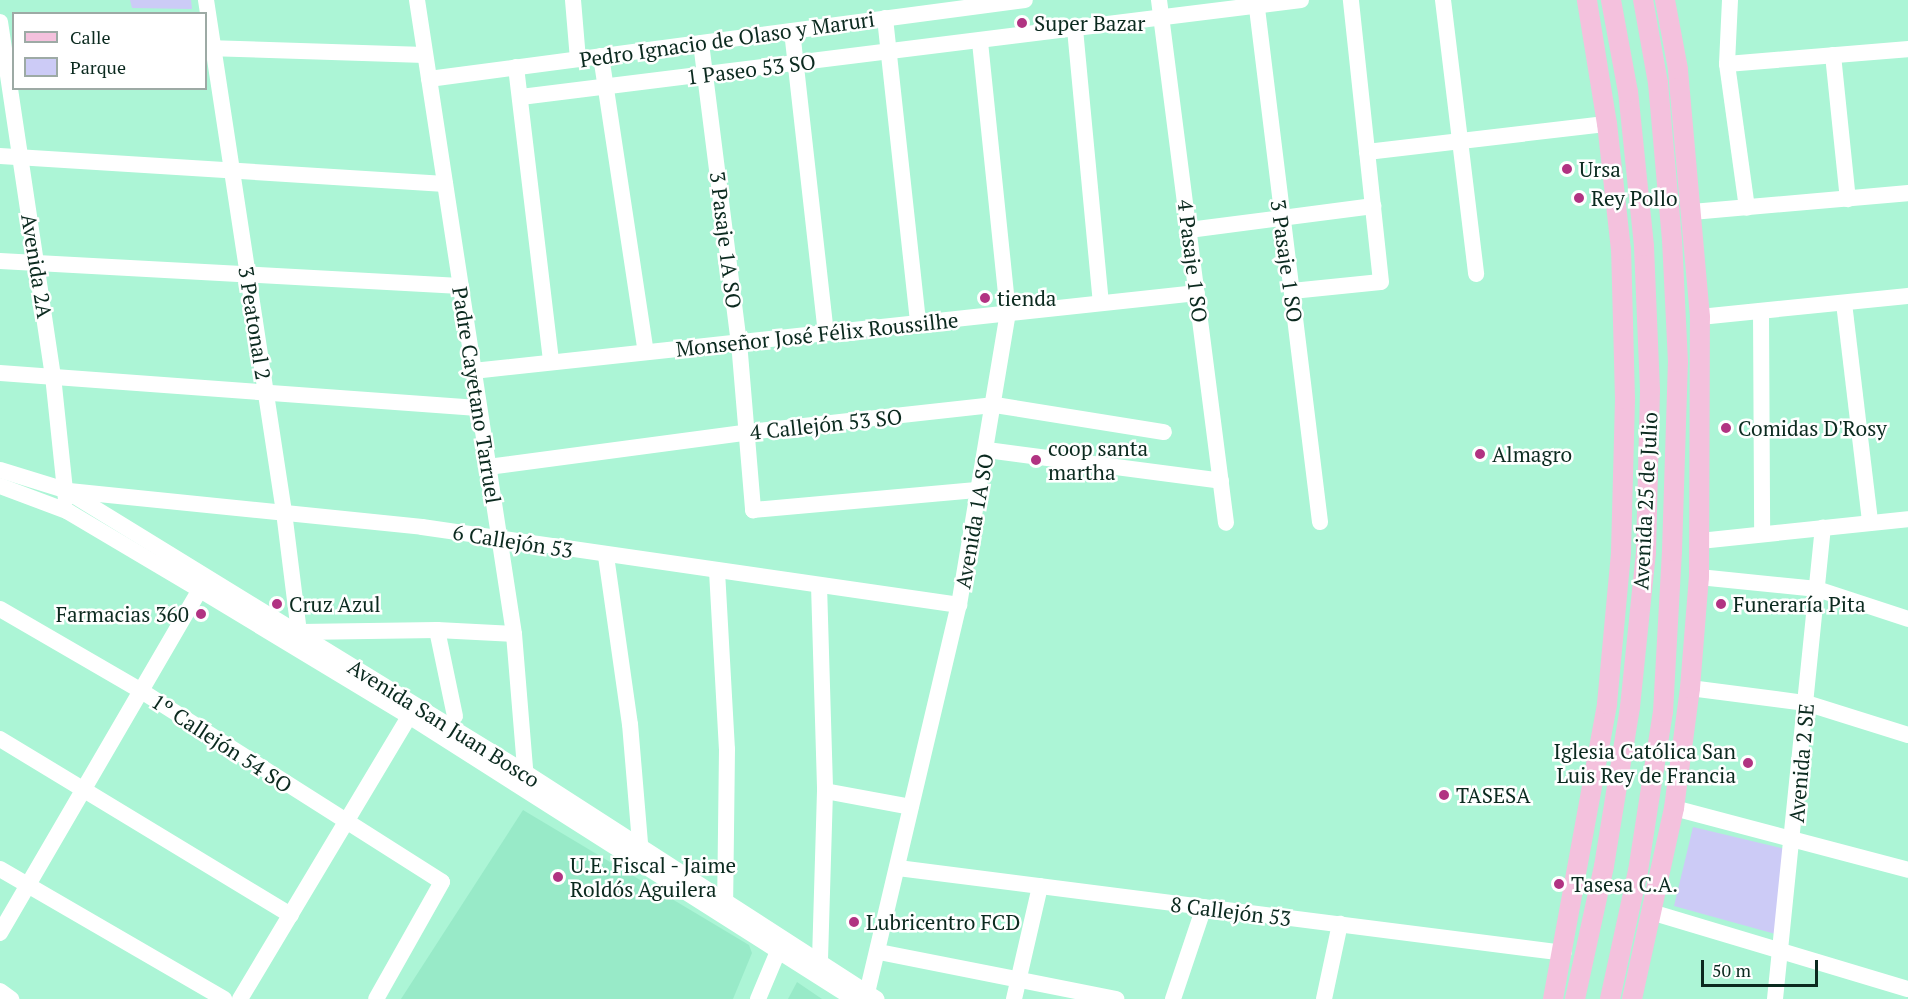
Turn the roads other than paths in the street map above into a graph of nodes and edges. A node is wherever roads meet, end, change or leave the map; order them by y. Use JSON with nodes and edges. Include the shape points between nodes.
{"nodes":[{"id":1,"x":417,"y":0,"type":"edge"},
{"id":2,"x":573,"y":0,"type":"edge"},
{"id":3,"x":1025,"y":0,"type":"edge"},
{"id":4,"x":1159,"y":0,"type":"edge"},
{"id":5,"x":1301,"y":0,"type":"edge"},
{"id":6,"x":1351,"y":0,"type":"edge"},
{"id":7,"x":1443,"y":0,"type":"edge"},
{"id":8,"x":1587,"y":0,"type":"edge"},
{"id":9,"x":1611,"y":0,"type":"edge"},
{"id":10,"x":1643,"y":0,"type":"edge"},
{"id":11,"x":1665,"y":0,"type":"edge"},
{"id":12,"x":1730,"y":0,"type":"edge"},
{"id":13,"x":1256,"y":2,"type":"edge"},
{"id":14,"x":925,"y":7,"type":"edge"},
{"id":15,"x":207,"y":16,"type":"edge"},
{"id":16,"x":885,"y":18,"type":"junction"},
{"id":17,"x":1161,"y":18,"type":"junction"},
{"id":18,"x":1075,"y":29,"type":"junction"},
{"id":19,"x":4,"y":30,"type":"edge"},
{"id":20,"x":792,"y":31,"type":"junction"},
{"id":21,"x":980,"y":42,"type":"junction"},
{"id":22,"x":701,"y":43,"type":"junction"},
{"id":23,"x":209,"y":49,"type":"edge"},
{"id":24,"x":1908,"y":49,"type":"edge"},
{"id":25,"x":887,"y":53,"type":"junction"},
{"id":26,"x":425,"y":55,"type":"junction"},
{"id":27,"x":1833,"y":55,"type":"junction"},
{"id":28,"x":601,"y":56,"type":"junction"},
{"id":29,"x":578,"y":59,"type":"junction"},
{"id":30,"x":795,"y":64,"type":"junction"},
{"id":31,"x":1727,"y":64,"type":"junction"},
{"id":32,"x":516,"y":67,"type":"junction"},
{"id":33,"x":705,"y":75,"type":"junction"},
{"id":34,"x":429,"y":79,"type":"junction"},
{"id":35,"x":605,"y":87,"type":"junction"},
{"id":36,"x":521,"y":97,"type":"junction"},
{"id":37,"x":1607,"y":124,"type":"junction"},
{"id":38,"x":1460,"y":141,"type":"junction"},
{"id":39,"x":1367,"y":152,"type":"junction"},
{"id":40,"x":0,"y":156,"type":"edge"},
{"id":41,"x":21,"y":158,"type":"junction"},
{"id":42,"x":233,"y":171,"type":"junction"},
{"id":43,"x":445,"y":184,"type":"junction"},
{"id":44,"x":1908,"y":193,"type":"edge"},
{"id":45,"x":1848,"y":199,"type":"junction"},
{"id":46,"x":1372,"y":206,"type":"junction"},
{"id":47,"x":1747,"y":208,"type":"junction"},
{"id":48,"x":1692,"y":212,"type":"junction"},
{"id":49,"x":1281,"y":218,"type":"junction"},
{"id":50,"x":1189,"y":230,"type":"junction"},
{"id":51,"x":0,"y":261,"type":"edge"},
{"id":52,"x":36,"y":263,"type":"junction"},
{"id":53,"x":1476,"y":274,"type":"dead end"},
{"id":54,"x":246,"y":277,"type":"junction"},
{"id":55,"x":460,"y":286,"type":"junction"},
{"id":56,"x":1292,"y":291,"type":"junction"},
{"id":57,"x":1197,"y":293,"type":"junction"},
{"id":58,"x":1908,"y":296,"type":"edge"},
{"id":59,"x":1101,"y":303,"type":"junction"},
{"id":60,"x":1844,"y":303,"type":"junction"},
{"id":61,"x":1761,"y":311,"type":"junction"},
{"id":62,"x":1008,"y":314,"type":"junction"},
{"id":63,"x":1700,"y":317,"type":"junction"},
{"id":64,"x":918,"y":323,"type":"junction"},
{"id":65,"x":826,"y":333,"type":"junction"},
{"id":66,"x":739,"y":342,"type":"junction"},
{"id":67,"x":646,"y":352,"type":"junction"},
{"id":68,"x":551,"y":362,"type":"junction"},
{"id":69,"x":1678,"y":362,"type":"junction"},
{"id":70,"x":473,"y":371,"type":"junction"},
{"id":71,"x":0,"y":373,"type":"edge"},
{"id":72,"x":53,"y":376,"type":"junction"},
{"id":73,"x":266,"y":393,"type":"junction"},
{"id":74,"x":995,"y":405,"type":"junction"},
{"id":75,"x":478,"y":408,"type":"junction"},
{"id":76,"x":1700,"y":431,"type":"junction"},
{"id":77,"x":749,"y":432,"type":"junction"},
{"id":78,"x":1164,"y":432,"type":"dead end"},
{"id":79,"x":987,"y":450,"type":"junction"},
{"id":80,"x":488,"y":467,"type":"junction"},
{"id":81,"x":2,"y":481,"type":"edge"},
{"id":82,"x":1221,"y":481,"type":"junction"},
{"id":83,"x":65,"y":490,"type":"junction"},
{"id":84,"x":980,"y":490,"type":"junction"},
{"id":85,"x":67,"y":511,"type":"junction"},
{"id":86,"x":284,"y":512,"type":"junction"},
{"id":87,"x":1908,"y":519,"type":"edge"},
{"id":88,"x":1320,"y":522,"type":"dead end"},
{"id":89,"x":1870,"y":522,"type":"junction"},
{"id":90,"x":1226,"y":523,"type":"dead end"},
{"id":91,"x":1823,"y":527,"type":"junction"},
{"id":92,"x":1762,"y":534,"type":"junction"},
{"id":93,"x":499,"y":538,"type":"junction"},
{"id":94,"x":1700,"y":541,"type":"junction"},
{"id":95,"x":606,"y":556,"type":"junction"},
{"id":96,"x":717,"y":571,"type":"junction"},
{"id":97,"x":1699,"y":577,"type":"junction"},
{"id":98,"x":203,"y":584,"type":"junction"},
{"id":99,"x":819,"y":585,"type":"junction"},
{"id":100,"x":1817,"y":589,"type":"junction"},
{"id":101,"x":958,"y":605,"type":"junction"},
{"id":102,"x":0,"y":609,"type":"edge"},
{"id":103,"x":1908,"y":619,"type":"edge"},
{"id":104,"x":437,"y":630,"type":"junction"},
{"id":105,"x":514,"y":634,"type":"junction"},
{"id":106,"x":294,"y":638,"type":"junction"},
{"id":107,"x":1690,"y":688,"type":"junction"},
{"id":108,"x":143,"y":692,"type":"junction"},
{"id":109,"x":1806,"y":704,"type":"junction"},
{"id":110,"x":413,"y":711,"type":"junction"},
{"id":111,"x":455,"y":716,"type":"dead end"},
{"id":112,"x":1908,"y":735,"type":"edge"},
{"id":113,"x":0,"y":739,"type":"edge"},
{"id":114,"x":526,"y":773,"type":"junction"},
{"id":115,"x":526,"y":790,"type":"junction"},
{"id":116,"x":83,"y":791,"type":"junction"},
{"id":117,"x":825,"y":791,"type":"junction"},
{"id":118,"x":911,"y":807,"type":"junction"},
{"id":119,"x":1674,"y":808,"type":"junction"},
{"id":120,"x":346,"y":822,"type":"junction"},
{"id":121,"x":1794,"y":839,"type":"junction"},
{"id":122,"x":641,"y":857,"type":"junction"},
{"id":123,"x":898,"y":868,"type":"junction"},
{"id":124,"x":0,"y":869,"type":"edge"},
{"id":125,"x":1908,"y":870,"type":"edge"},
{"id":126,"x":25,"y":884,"type":"junction"},
{"id":127,"x":1040,"y":886,"type":"junction"},
{"id":128,"x":1204,"y":907,"type":"junction"},
{"id":129,"x":725,"y":909,"type":"junction"},
{"id":130,"x":1651,"y":912,"type":"junction"},
{"id":131,"x":291,"y":915,"type":"junction"},
{"id":132,"x":1340,"y":924,"type":"junction"},
{"id":133,"x":0,"y":933,"type":"edge"},
{"id":134,"x":781,"y":945,"type":"junction"},
{"id":135,"x":879,"y":951,"type":"junction"},
{"id":136,"x":1783,"y":951,"type":"junction"},
{"id":137,"x":1564,"y":952,"type":"junction"},
{"id":138,"x":820,"y":962,"type":"junction"},
{"id":139,"x":1020,"y":980,"type":"junction"},
{"id":140,"x":1908,"y":989,"type":"edge"},
{"id":141,"x":0,"y":991,"type":"edge"},
{"id":142,"x":866,"y":997,"type":"edge"},
{"id":143,"x":11,"y":999,"type":"edge"},
{"id":144,"x":224,"y":999,"type":"edge"},
{"id":145,"x":240,"y":999,"type":"edge"},
{"id":146,"x":376,"y":999,"type":"edge"},
{"id":147,"x":758,"y":999,"type":"edge"},
{"id":148,"x":1014,"y":999,"type":"edge"},
{"id":149,"x":1116,"y":999,"type":"edge"},
{"id":150,"x":1173,"y":999,"type":"edge"},
{"id":151,"x":1324,"y":999,"type":"edge"},
{"id":152,"x":1553,"y":999,"type":"edge"},
{"id":153,"x":1575,"y":999,"type":"edge"},
{"id":154,"x":1610,"y":999,"type":"edge"},
{"id":155,"x":1632,"y":999,"type":"edge"},
{"id":156,"x":1775,"y":999,"type":"edge"}],
"edges":[{"from":1,"to":26,"type":"street","name":"Padre Cayetano Tarruel"},
{"from":2,"to":29,"type":"street"},
{"from":3,"to":14,"type":"street","name":"Pedro Ignacio de Olaso y Maruri"},
{"from":4,"to":17,"type":"street","name":"4 Pasaje 1 SO"},
{"from":5,"to":13,"type":"street"},
{"from":6,"to":39,"type":"street"},
{"from":7,"to":38,"type":"street"},
{"from":8,"to":37,"type":"main road","name":"Avenida 25 de Julio"},
{"from":9,"to":153,"type":"main road","name":"Avenida 25 de Julio","via":[[1628,92],[1644,246],[1650,390],[1646,553],[1630,707],[1604,866]]},
{"from":10,"to":69,"type":"main road","name":"Avenida 25 de Julio","via":[[1658,83]]},
{"from":11,"to":48,"type":"main road","via":[[1678,69]]},
{"from":12,"to":31,"type":"street"},
{"from":13,"to":17,"type":"street"},
{"from":13,"to":49,"type":"street","name":"3 Pasaje 1 SO"},
{"from":14,"to":16,"type":"street","name":"Pedro Ignacio de Olaso y Maruri"},
{"from":15,"to":23,"type":"street","name":"3 Peatonal 2"},
{"from":16,"to":20,"type":"street","name":"Pedro Ignacio de Olaso y Maruri"},
{"from":16,"to":25,"type":"street"},
{"from":17,"to":18,"type":"street"},
{"from":17,"to":50,"type":"street","name":"4 Pasaje 1 SO"},
{"from":18,"to":21,"type":"street","name":"1 Paseo 53 SO"},
{"from":18,"to":59,"type":"street"},
{"from":19,"to":41,"type":"street","name":"Avenida 2A"},
{"from":20,"to":22,"type":"street","name":"Pedro Ignacio de Olaso y Maruri"},
{"from":20,"to":30,"type":"street"},
{"from":21,"to":25,"type":"street","name":"1 Paseo 53 SO"},
{"from":21,"to":62,"type":"street","name":"Avenida 1A SO"},
{"from":22,"to":28,"type":"street","name":"Pedro Ignacio de Olaso y Maruri"},
{"from":22,"to":33,"type":"street","name":"3 Pasaje 1A SO"},
{"from":23,"to":26,"type":"street"},
{"from":23,"to":42,"type":"street","name":"3 Peatonal 2"},
{"from":24,"to":27,"type":"street"},
{"from":25,"to":30,"type":"street","name":"1 Paseo 53 SO"},
{"from":25,"to":64,"type":"street"},
{"from":26,"to":34,"type":"street","name":"Padre Cayetano Tarruel"},
{"from":27,"to":31,"type":"street"},
{"from":27,"to":45,"type":"street"},
{"from":28,"to":29,"type":"street","name":"Pedro Ignacio de Olaso y Maruri"},
{"from":28,"to":35,"type":"street"},
{"from":29,"to":32,"type":"street","name":"Pedro Ignacio de Olaso y Maruri"},
{"from":30,"to":33,"type":"street","name":"1 Paseo 53 SO"},
{"from":30,"to":65,"type":"street"},
{"from":31,"to":47,"type":"street"},
{"from":32,"to":34,"type":"street","name":"Pedro Ignacio de Olaso y Maruri"},
{"from":32,"to":36,"type":"street"},
{"from":33,"to":35,"type":"street","name":"1 Paseo 53 SO"},
{"from":33,"to":66,"type":"street","name":"3 Pasaje 1A SO"},
{"from":34,"to":43,"type":"street","name":"Padre Cayetano Tarruel"},
{"from":35,"to":36,"type":"street","name":"1 Paseo 53 SO"},
{"from":35,"to":67,"type":"street"},
{"from":36,"to":68,"type":"street"},
{"from":37,"to":38,"type":"street"},
{"from":37,"to":137,"type":"main road","name":"Avenida 25 de Julio","via":[[1622,282],[1625,399],[1621,552],[1607,704]]},
{"from":38,"to":39,"type":"street"},
{"from":38,"to":53,"type":"street"},
{"from":39,"to":46,"type":"street"},
{"from":40,"to":41,"type":"street"},
{"from":41,"to":42,"type":"street"},
{"from":41,"to":52,"type":"street","name":"Avenida 2A"},
{"from":42,"to":43,"type":"street"},
{"from":42,"to":54,"type":"street","name":"3 Peatonal 2"},
{"from":43,"to":55,"type":"street","name":"Padre Cayetano Tarruel"},
{"from":44,"to":45,"type":"street"},
{"from":45,"to":47,"type":"street"},
{"from":46,"to":49,"type":"street"},
{"from":46,"to":56,"type":"street","via":[[1381,282]]},
{"from":47,"to":48,"type":"street"},
{"from":48,"to":63,"type":"main road"},
{"from":49,"to":50,"type":"street"},
{"from":49,"to":56,"type":"street","name":"3 Pasaje 1 SO"},
{"from":50,"to":57,"type":"street","name":"4 Pasaje 1 SO"},
{"from":51,"to":52,"type":"street"},
{"from":52,"to":54,"type":"street"},
{"from":52,"to":72,"type":"street","name":"Avenida 2A"},
{"from":54,"to":55,"type":"street"},
{"from":54,"to":73,"type":"street","name":"3 Peatonal 2"},
{"from":55,"to":70,"type":"street","name":"Padre Cayetano Tarruel"},
{"from":56,"to":88,"type":"street","name":"3 Pasaje 1 SO"},
{"from":57,"to":59,"type":"street","name":"Monseñor José Félix Roussilhe"},
{"from":57,"to":82,"type":"street","name":"4 Pasaje 1 SO"},
{"from":58,"to":60,"type":"street"},
{"from":59,"to":62,"type":"street","name":"Monseñor José Félix Roussilhe"},
{"from":60,"to":61,"type":"street"},
{"from":60,"to":89,"type":"street"},
{"from":61,"to":63,"type":"street"},
{"from":61,"to":92,"type":"street"},
{"from":62,"to":64,"type":"street","name":"Monseñor José Félix Roussilhe"},
{"from":62,"to":74,"type":"street","name":"Avenida 1A SO"},
{"from":63,"to":76,"type":"main road"},
{"from":64,"to":65,"type":"street","name":"Monseñor José Félix Roussilhe"},
{"from":65,"to":66,"type":"street","name":"Monseñor José Félix Roussilhe"},
{"from":66,"to":67,"type":"street","name":"Monseñor José Félix Roussilhe"},
{"from":66,"to":77,"type":"street","name":"3 Pasaje 1A SO"},
{"from":67,"to":68,"type":"street","name":"Monseñor José Félix Roussilhe"},
{"from":68,"to":70,"type":"street","name":"Monseñor José Félix Roussilhe"},
{"from":69,"to":76,"type":"main road"},
{"from":69,"to":154,"type":"main road","name":"Avenida 25 de Julio","via":[[1662,712],[1638,871]]},
{"from":70,"to":75,"type":"street","name":"Padre Cayetano Tarruel"},
{"from":71,"to":72,"type":"street"},
{"from":72,"to":73,"type":"street"},
{"from":72,"to":83,"type":"street","name":"Avenida 2A"},
{"from":73,"to":75,"type":"street"},
{"from":73,"to":86,"type":"street","name":"3 Peatonal 2"},
{"from":74,"to":77,"type":"street","name":"4 Callejón 53 SO"},
{"from":74,"to":78,"type":"street","name":"4 Callejón 53 SO"},
{"from":74,"to":79,"type":"street","name":"Avenida 1A SO"},
{"from":75,"to":80,"type":"street","name":"Padre Cayetano Tarruel"},
{"from":76,"to":94,"type":"main road"},
{"from":77,"to":80,"type":"street","name":"4 Callejón 53 SO"},
{"from":77,"to":84,"type":"street","name":"3 Pasaje 1A SO","via":[[753,510]]},
{"from":79,"to":82,"type":"street"},
{"from":79,"to":84,"type":"street","name":"Avenida 1A SO"},
{"from":80,"to":93,"type":"street","name":"Padre Cayetano Tarruel"},
{"from":81,"to":83,"type":"street","name":"Avenida San Juan Bosco"},
{"from":81,"to":85,"type":"street","name":"Avenida San Juan Bosco"},
{"from":82,"to":90,"type":"street","name":"4 Pasaje 1 SO"},
{"from":83,"to":85,"type":"street","name":"Avenida 2A"},
{"from":83,"to":86,"type":"street","name":"6 Callejón 53"},
{"from":83,"to":98,"type":"street","name":"Avenida San Juan Bosco"},
{"from":84,"to":101,"type":"street","name":"Avenida 1A SO"},
{"from":85,"to":98,"type":"street","name":"Avenida San Juan Bosco"},
{"from":86,"to":93,"type":"street","name":"6 Callejón 53"},
{"from":86,"to":106,"type":"street","name":"3 Peatonal 2"},
{"from":87,"to":89,"type":"street"},
{"from":89,"to":91,"type":"street"},
{"from":91,"to":92,"type":"street"},
{"from":91,"to":100,"type":"street","name":"Avenida 2 SE"},
{"from":92,"to":94,"type":"street"},
{"from":93,"to":95,"type":"street","name":"6 Callejón 53"},
{"from":93,"to":105,"type":"street","name":"Padre Cayetano Tarruel"},
{"from":94,"to":97,"type":"main road"},
{"from":95,"to":96,"type":"street","name":"6 Callejón 53"},
{"from":95,"to":122,"type":"street","via":[[630,724]]},
{"from":96,"to":99,"type":"street","name":"6 Callejón 53"},
{"from":96,"to":129,"type":"street","via":[[727,748]]},
{"from":97,"to":100,"type":"street"},
{"from":97,"to":107,"type":"main road"},
{"from":98,"to":106,"type":"street","name":"Avenida San Juan Bosco"},
{"from":98,"to":108,"type":"street"},
{"from":99,"to":101,"type":"street","name":"6 Callejón 53"},
{"from":99,"to":117,"type":"street"},
{"from":100,"to":103,"type":"street"},
{"from":100,"to":109,"type":"street","name":"Avenida 2 SE"},
{"from":101,"to":118,"type":"street","name":"Avenida 1A SO"},
{"from":102,"to":108,"type":"street","name":"1º Callejón 54 SO"},
{"from":104,"to":105,"type":"street"},
{"from":104,"to":106,"type":"street"},
{"from":104,"to":111,"type":"street"},
{"from":105,"to":114,"type":"street","name":"Padre Cayetano Tarruel"},
{"from":106,"to":110,"type":"street","name":"Avenida San Juan Bosco"},
{"from":107,"to":109,"type":"street"},
{"from":107,"to":119,"type":"main road"},
{"from":108,"to":116,"type":"street"},
{"from":108,"to":120,"type":"street","name":"1º Callejón 54 SO"},
{"from":109,"to":112,"type":"street"},
{"from":109,"to":121,"type":"street","name":"Avenida 2 SE"},
{"from":110,"to":114,"type":"street","name":"Avenida San Juan Bosco"},
{"from":110,"to":115,"type":"street","name":"Avenida San Juan Bosco"},
{"from":110,"to":120,"type":"street"},
{"from":113,"to":116,"type":"street"},
{"from":114,"to":115,"type":"street","name":"Padre Cayetano Tarruel"},
{"from":114,"to":122,"type":"street","name":"Avenida San Juan Bosco"},
{"from":115,"to":122,"type":"street","name":"Avenida San Juan Bosco"},
{"from":116,"to":126,"type":"street"},
{"from":116,"to":131,"type":"street"},
{"from":117,"to":118,"type":"street"},
{"from":117,"to":138,"type":"street"},
{"from":118,"to":123,"type":"street","name":"Avenida 1A SO"},
{"from":119,"to":121,"type":"street"},
{"from":119,"to":130,"type":"main road"},
{"from":120,"to":131,"type":"street"},
{"from":120,"to":146,"type":"street","name":"1º Callejón 54 SO","via":[[442,882]]},
{"from":121,"to":125,"type":"street"},
{"from":121,"to":136,"type":"street","name":"Avenida 2 SE"},
{"from":122,"to":129,"type":"street","name":"Avenida San Juan Bosco"},
{"from":123,"to":127,"type":"street","name":"8 Callejón 53"},
{"from":123,"to":135,"type":"street","name":"Avenida 1A SO"},
{"from":124,"to":126,"type":"street"},
{"from":126,"to":133,"type":"street"},
{"from":126,"to":144,"type":"street"},
{"from":127,"to":128,"type":"street","name":"8 Callejón 53"},
{"from":127,"to":139,"type":"street"},
{"from":128,"to":132,"type":"street","name":"8 Callejón 53"},
{"from":128,"to":150,"type":"street"},
{"from":129,"to":134,"type":"street","name":"Avenida San Juan Bosco"},
{"from":130,"to":136,"type":"street"},
{"from":130,"to":155,"type":"main road"},
{"from":131,"to":145,"type":"street"},
{"from":132,"to":137,"type":"street","name":"8 Callejón 53"},
{"from":132,"to":151,"type":"street"},
{"from":134,"to":138,"type":"street","name":"Avenida San Juan Bosco"},
{"from":134,"to":142,"type":"street","name":"Avenida San Juan Bosco"},
{"from":134,"to":147,"type":"street"},
{"from":135,"to":139,"type":"street"},
{"from":135,"to":142,"type":"street","name":"Avenida 1A SO"},
{"from":136,"to":140,"type":"street"},
{"from":136,"to":156,"type":"street","name":"Avenida 2 SE"},
{"from":137,"to":152,"type":"main road","name":"Avenida 25 de Julio"},
{"from":138,"to":142,"type":"street","name":"Avenida San Juan Bosco"},
{"from":139,"to":148,"type":"street"},
{"from":139,"to":149,"type":"street"},
{"from":141,"to":143,"type":"street"}]}
